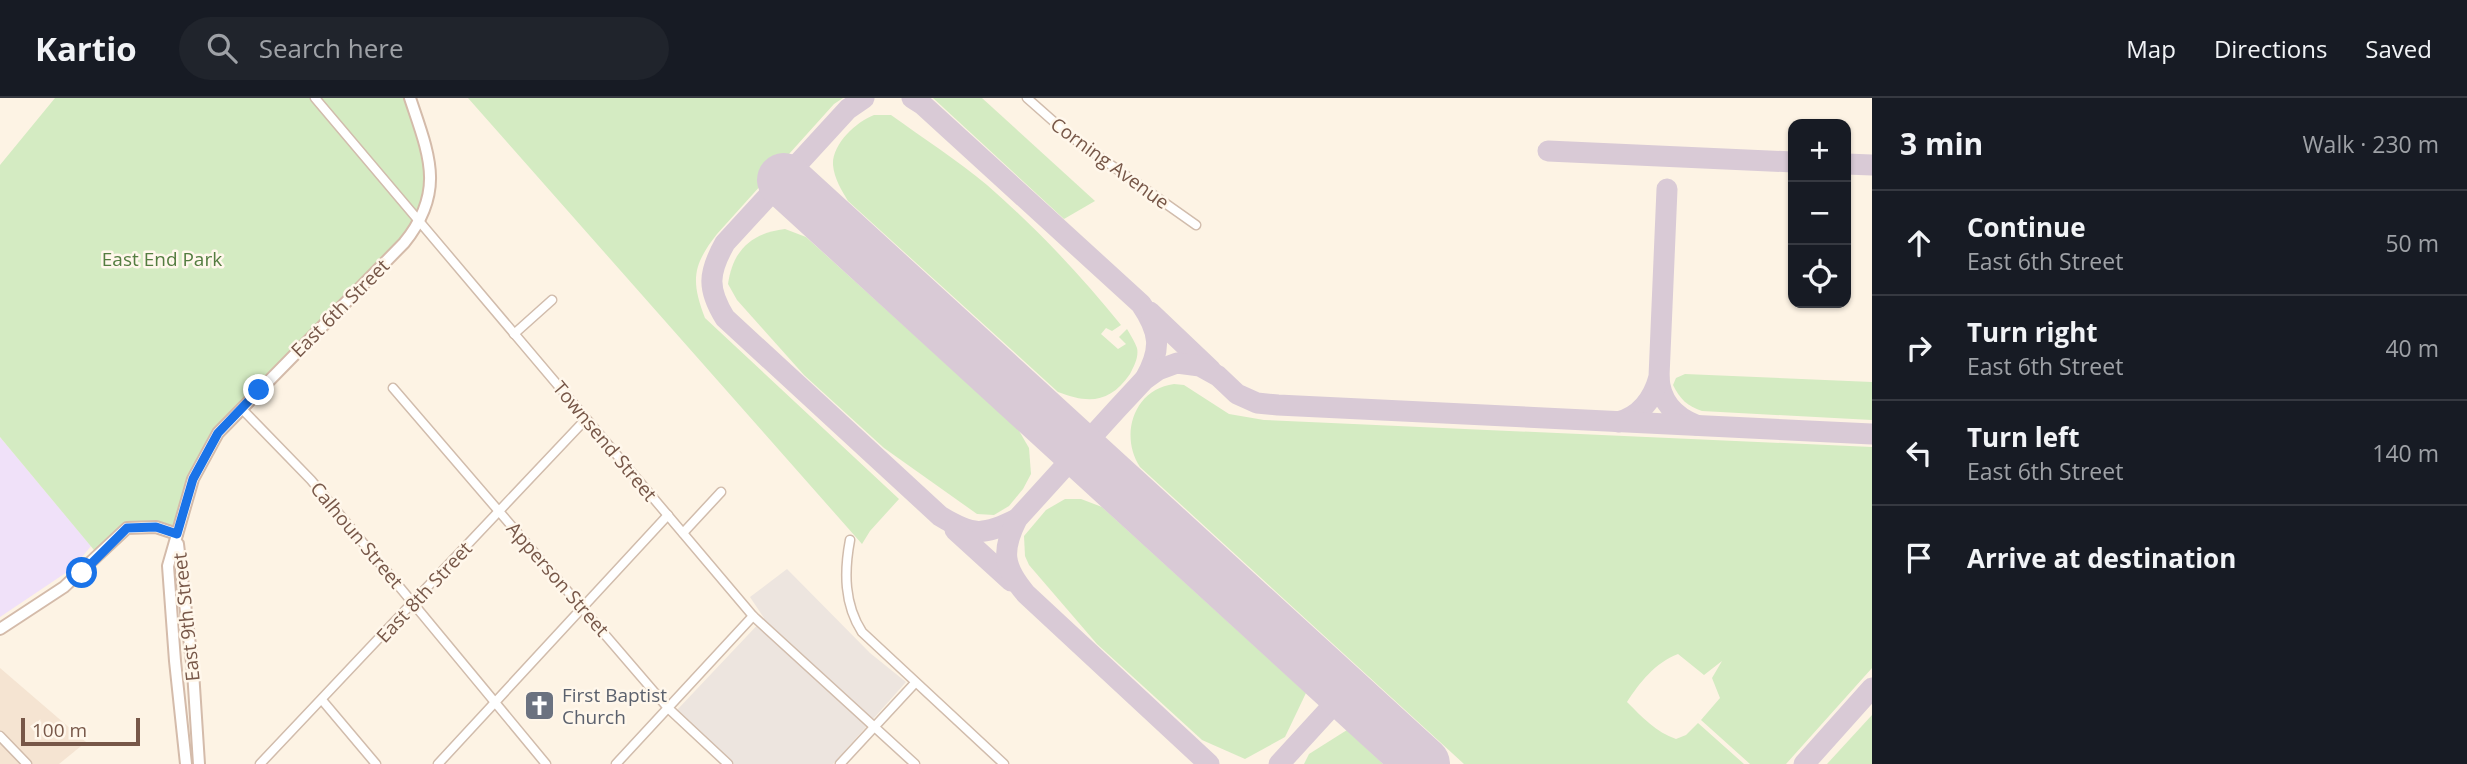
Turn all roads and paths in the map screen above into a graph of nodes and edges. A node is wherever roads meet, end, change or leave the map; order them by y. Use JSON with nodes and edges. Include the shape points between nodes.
{"nodes":[{"id":1,"x":314,"y":98,"type":"edge"},
{"id":2,"x":410,"y":98,"type":"edge"},
{"id":3,"x":1027,"y":98,"type":"edge"},
{"id":4,"x":420,"y":224,"type":"junction"},
{"id":5,"x":1196,"y":225,"type":"dead end"},
{"id":6,"x":552,"y":300,"type":"dead end"},
{"id":7,"x":514,"y":334,"type":"junction"},
{"id":8,"x":393,"y":388,"type":"dead end"},
{"id":9,"x":241,"y":408,"type":"junction"},
{"id":10,"x":586,"y":419,"type":"junction"},
{"id":11,"x":721,"y":492,"type":"dead end"},
{"id":12,"x":500,"y":511,"type":"junction"},
{"id":13,"x":667,"y":515,"type":"junction"},
{"id":14,"x":683,"y":533,"type":"junction"},
{"id":15,"x":177,"y":534,"type":"junction"},
{"id":16,"x":850,"y":540,"type":"dead end"},
{"id":17,"x":413,"y":603,"type":"junction"},
{"id":18,"x":582,"y":607,"type":"junction"},
{"id":19,"x":753,"y":616,"type":"junction"},
{"id":20,"x":0,"y":629,"type":"edge"},
{"id":21,"x":915,"y":683,"type":"junction"},
{"id":22,"x":322,"y":700,"type":"junction"},
{"id":23,"x":495,"y":702,"type":"junction"},
{"id":24,"x":668,"y":708,"type":"junction"},
{"id":25,"x":874,"y":727,"type":"junction"},
{"id":26,"x":0,"y":736,"type":"edge"},
{"id":27,"x":27,"y":764,"type":"edge"},
{"id":28,"x":186,"y":764,"type":"edge"},
{"id":29,"x":199,"y":764,"type":"edge"},
{"id":30,"x":260,"y":764,"type":"edge"},
{"id":31,"x":376,"y":764,"type":"edge"},
{"id":32,"x":438,"y":764,"type":"edge"},
{"id":33,"x":546,"y":764,"type":"edge"},
{"id":34,"x":616,"y":764,"type":"edge"},
{"id":35,"x":728,"y":764,"type":"edge"},
{"id":36,"x":840,"y":764,"type":"edge"},
{"id":37,"x":915,"y":764,"type":"edge"},
{"id":38,"x":1004,"y":764,"type":"edge"}],
"edges":[{"from":1,"to":4,"type":"street","name":"Townsend Street"},
{"from":2,"to":4,"type":"main road","name":"East 6th Street","via":[[430,165],[428,202]]},
{"from":3,"to":5,"type":"street","name":"Corning Avenue","via":[[1070,136]]},
{"from":4,"to":7,"type":"street","name":"Townsend Street"},
{"from":4,"to":9,"type":"main road","name":"East 6th Street"},
{"from":6,"to":7,"type":"street"},
{"from":7,"to":10,"type":"street","name":"Townsend Street"},
{"from":8,"to":12,"type":"street","name":"Apperson Street"},
{"from":9,"to":15,"type":"main road","name":"East 6th Street","via":[[218,433],[193,479]]},
{"from":9,"to":17,"type":"street","name":"Calhoun Street","via":[[311,480]]},
{"from":10,"to":12,"type":"street","name":"East 8th Street"},
{"from":10,"to":13,"type":"street","name":"Townsend Street"},
{"from":11,"to":14,"type":"street"},
{"from":12,"to":17,"type":"street","name":"East 8th Street"},
{"from":12,"to":18,"type":"street","name":"Apperson Street"},
{"from":13,"to":14,"type":"street","name":"Townsend Street"},
{"from":13,"to":18,"type":"street"},
{"from":14,"to":19,"type":"street","name":"Townsend Street"},
{"from":15,"to":20,"type":"main road","via":[[156,527],[127,528],[64,587]]},
{"from":15,"to":28,"type":"main road","name":"East 9th Street","via":[[168,566]]},
{"from":15,"to":29,"type":"main road","name":"East 9th Street"},
{"from":16,"to":21,"type":"street","via":[[846,582],[853,615],[862,632]]},
{"from":17,"to":22,"type":"street","name":"East 8th Street"},
{"from":17,"to":23,"type":"street","name":"Calhoun Street"},
{"from":18,"to":23,"type":"street"},
{"from":18,"to":24,"type":"street","name":"Apperson Street"},
{"from":19,"to":24,"type":"street"},
{"from":19,"to":25,"type":"street","name":"Townsend Street"},
{"from":21,"to":25,"type":"street"},
{"from":21,"to":38,"type":"street"},
{"from":22,"to":30,"type":"street","name":"East 8th Street"},
{"from":22,"to":31,"type":"street"},
{"from":23,"to":32,"type":"street"},
{"from":23,"to":33,"type":"street","name":"Calhoun Street"},
{"from":24,"to":34,"type":"street"},
{"from":24,"to":35,"type":"street","name":"Apperson Street"},
{"from":25,"to":36,"type":"street"},
{"from":25,"to":37,"type":"street","name":"Townsend Street"},
{"from":26,"to":27,"type":"street"}]}
